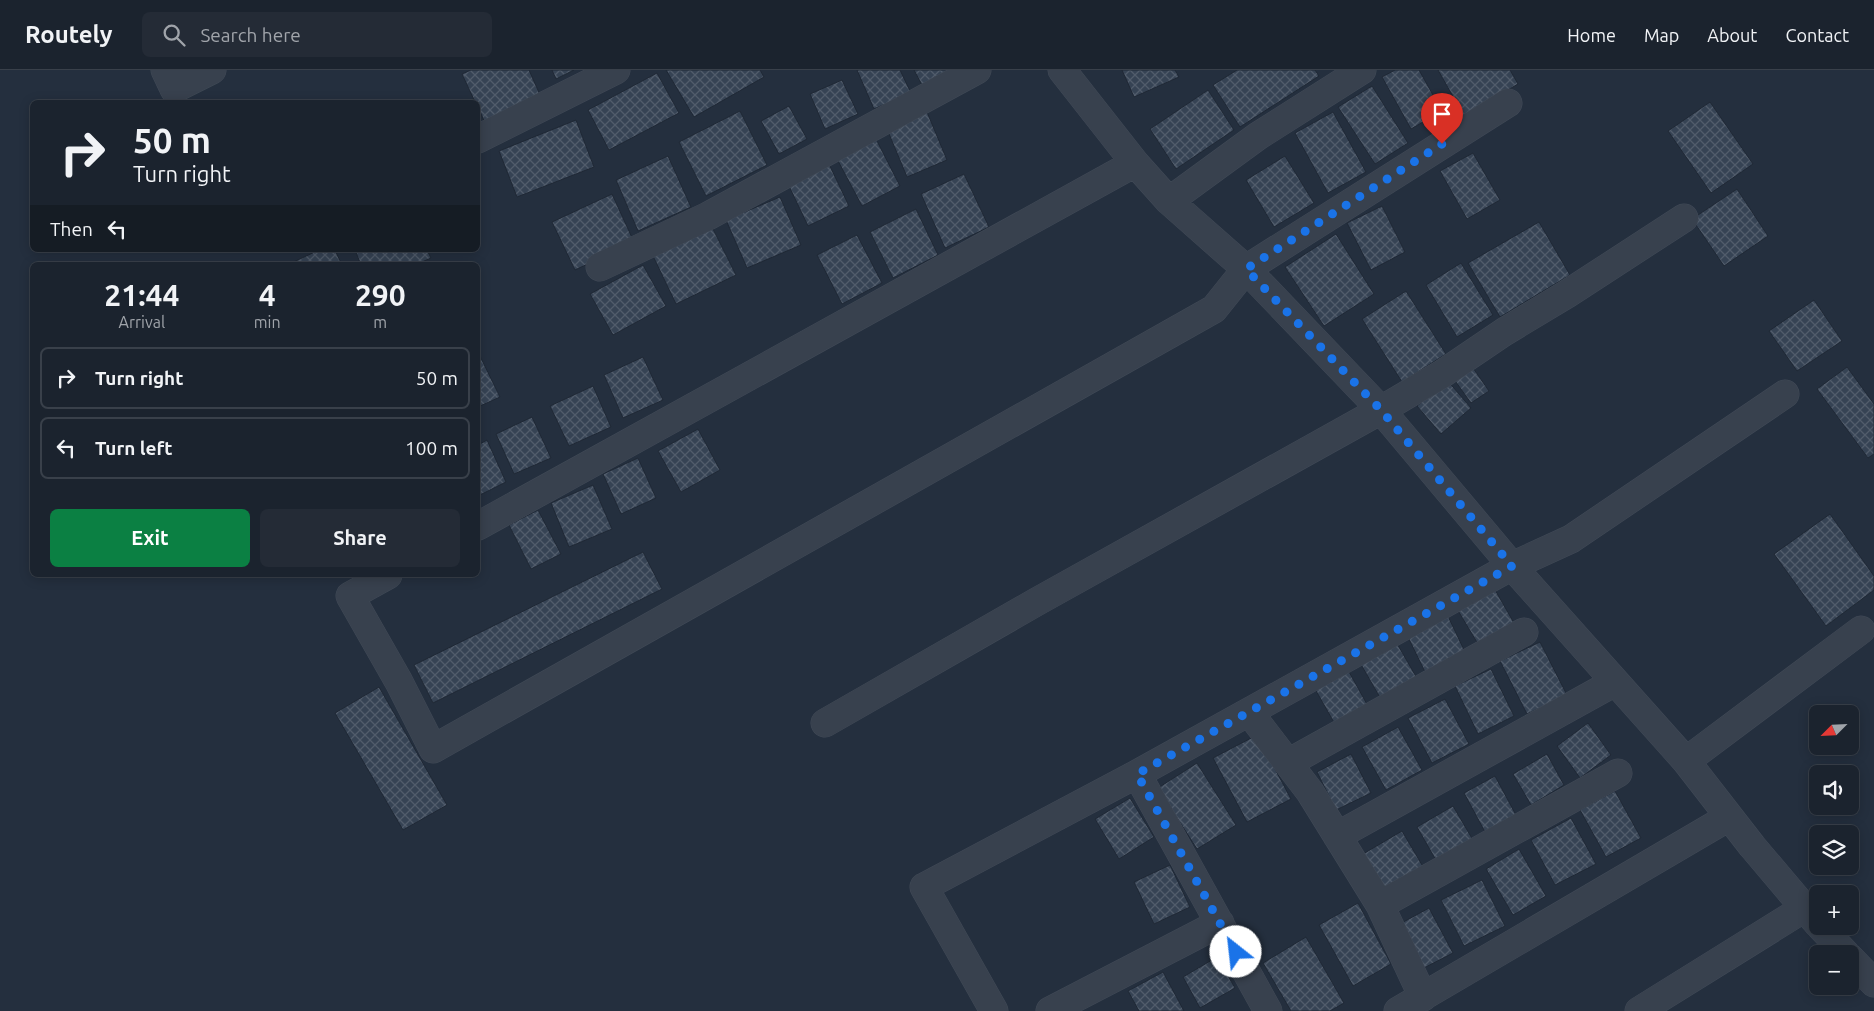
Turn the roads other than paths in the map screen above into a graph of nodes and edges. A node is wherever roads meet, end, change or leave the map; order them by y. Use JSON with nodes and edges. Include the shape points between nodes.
{"nodes":[{"id":1,"x":165,"y":70,"type":"edge"},
{"id":2,"x":212,"y":70,"type":"edge"},
{"id":3,"x":616,"y":70,"type":"edge"},
{"id":4,"x":977,"y":70,"type":"edge"},
{"id":5,"x":1062,"y":70,"type":"edge"},
{"id":6,"x":1362,"y":70,"type":"edge"},
{"id":7,"x":1508,"y":103,"type":"dead end"},
{"id":8,"x":480,"y":138,"type":"edge"},
{"id":9,"x":1135,"y":163,"type":"junction"},
{"id":10,"x":1169,"y":201,"type":"junction"},
{"id":11,"x":1684,"y":218,"type":"dead end"},
{"id":12,"x":600,"y":268,"type":"dead end"},
{"id":13,"x":1246,"y":269,"type":"junction"},
{"id":14,"x":1786,"y":394,"type":"dead end"},
{"id":15,"x":1381,"y":410,"type":"junction"},
{"id":16,"x":480,"y":525,"type":"edge"},
{"id":17,"x":1512,"y":566,"type":"junction"},
{"id":18,"x":384,"y":577,"type":"edge"},
{"id":19,"x":1861,"y":630,"type":"dead end"},
{"id":20,"x":1524,"y":632,"type":"dead end"},
{"id":21,"x":1615,"y":682,"type":"junction"},
{"id":22,"x":1249,"y":712,"type":"junction"},
{"id":23,"x":824,"y":723,"type":"dead end"},
{"id":24,"x":1686,"y":762,"type":"junction"},
{"id":25,"x":1288,"y":763,"type":"junction"},
{"id":26,"x":1618,"y":773,"type":"dead end"},
{"id":27,"x":1137,"y":774,"type":"junction"},
{"id":28,"x":1729,"y":817,"type":"junction"},
{"id":29,"x":1337,"y":836,"type":"junction"},
{"id":30,"x":1380,"y":905,"type":"junction"},
{"id":31,"x":1809,"y":914,"type":"edge"},
{"id":32,"x":1220,"y":923,"type":"junction"},
{"id":33,"x":1809,"y":923,"type":"edge"},
{"id":34,"x":1828,"y":935,"type":"edge"},
{"id":35,"x":1838,"y":945,"type":"edge"},
{"id":36,"x":1859,"y":967,"type":"edge"},
{"id":37,"x":1874,"y":983,"type":"edge"},
{"id":38,"x":1423,"y":996,"type":"junction"},
{"id":39,"x":994,"y":1011,"type":"edge"},
{"id":40,"x":1050,"y":1011,"type":"edge"},
{"id":41,"x":1268,"y":1011,"type":"edge"},
{"id":42,"x":1398,"y":1011,"type":"edge"},
{"id":43,"x":1639,"y":1011,"type":"edge"}],
"edges":[{"from":1,"to":2,"type":"street","via":[[174,89]]},
{"from":3,"to":8,"type":"street"},
{"from":4,"to":12,"type":"street","via":[[708,216]]},
{"from":5,"to":9,"type":"street"},
{"from":6,"to":10,"type":"street","via":[[1258,136]]},
{"from":7,"to":13,"type":"street"},
{"from":9,"to":10,"type":"street"},
{"from":9,"to":16,"type":"street"},
{"from":10,"to":13,"type":"street"},
{"from":11,"to":15,"type":"street"},
{"from":13,"to":15,"type":"street"},
{"from":13,"to":18,"type":"street","via":[[1214,309],[432,748],[350,596]]},
{"from":14,"to":17,"type":"street","via":[[1571,539]]},
{"from":15,"to":17,"type":"street"},
{"from":15,"to":23,"type":"street"},
{"from":17,"to":21,"type":"street"},
{"from":17,"to":22,"type":"street"},
{"from":19,"to":24,"type":"street"},
{"from":20,"to":25,"type":"street"},
{"from":21,"to":24,"type":"street"},
{"from":21,"to":29,"type":"street"},
{"from":22,"to":25,"type":"street"},
{"from":22,"to":27,"type":"street"},
{"from":24,"to":28,"type":"street"},
{"from":25,"to":29,"type":"street"},
{"from":26,"to":30,"type":"street"},
{"from":27,"to":32,"type":"street"},
{"from":27,"to":39,"type":"street","via":[[924,887]]},
{"from":28,"to":31,"type":"street"},
{"from":28,"to":38,"type":"street"},
{"from":29,"to":30,"type":"street"},
{"from":30,"to":38,"type":"street"},
{"from":32,"to":40,"type":"street"},
{"from":32,"to":41,"type":"street"},
{"from":33,"to":43,"type":"street"},
{"from":34,"to":35,"type":"street"},
{"from":36,"to":37,"type":"street"},
{"from":38,"to":42,"type":"street"}]}
